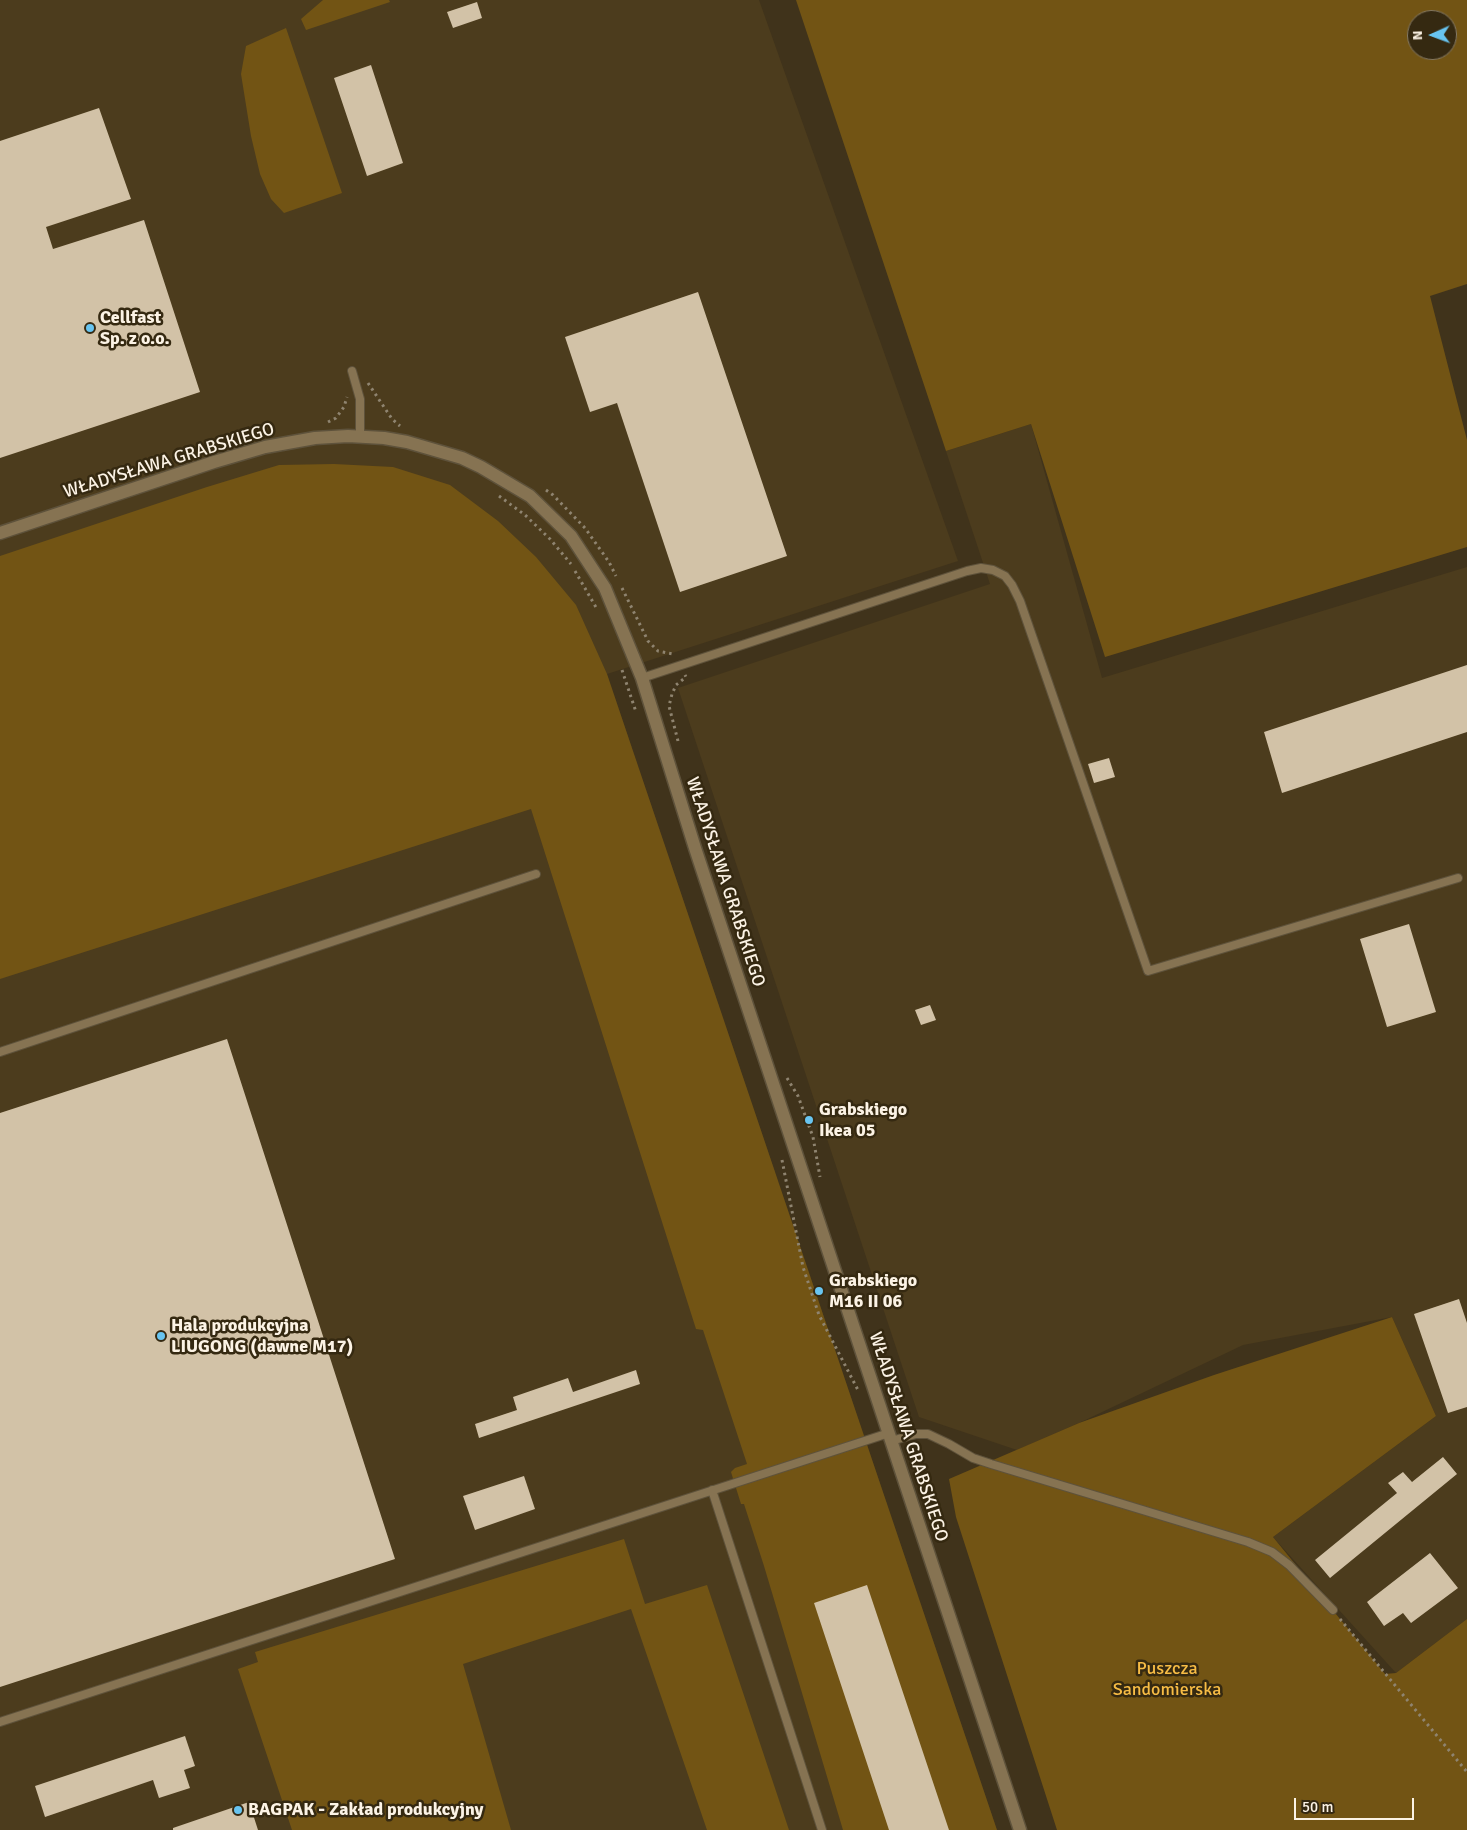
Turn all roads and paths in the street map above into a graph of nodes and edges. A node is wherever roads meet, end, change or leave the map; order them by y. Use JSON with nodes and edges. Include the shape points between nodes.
{"nodes":[{"id":1,"x":352,"y":371,"type":"dead end"},
{"id":2,"x":356,"y":380,"type":"junction"},
{"id":3,"x":401,"y":427,"type":"dead end"},
{"id":4,"x":360,"y":437,"type":"junction"},
{"id":5,"x":498,"y":494,"type":"dead end"},
{"id":6,"x":0,"y":533,"type":"edge"},
{"id":7,"x":599,"y":614,"type":"dead end"},
{"id":8,"x":621,"y":667,"type":"dead end"},
{"id":9,"x":642,"y":678,"type":"junction"},
{"id":10,"x":639,"y":721,"type":"dead end"},
{"id":11,"x":536,"y":874,"type":"dead end"},
{"id":12,"x":1458,"y":878,"type":"dead end"},
{"id":13,"x":0,"y":1052,"type":"edge"},
{"id":14,"x":781,"y":1154,"type":"dead end"},
{"id":15,"x":860,"y":1393,"type":"dead end"},
{"id":16,"x":890,"y":1437,"type":"junction"},
{"id":17,"x":712,"y":1490,"type":"junction"},
{"id":18,"x":1333,"y":1610,"type":"joint"},
{"id":19,"x":0,"y":1722,"type":"edge"},
{"id":20,"x":1467,"y":1772,"type":"edge"},
{"id":21,"x":822,"y":1830,"type":"edge"},
{"id":22,"x":1020,"y":1830,"type":"edge"}],
"edges":[{"from":1,"to":2,"type":"lane"},
{"from":2,"to":3,"type":"path","via":[[367,377],[381,404]]},
{"from":2,"to":4,"type":"lane","via":[[361,411]]},
{"from":4,"to":6,"type":"street","name":"WŁADYSŁAWA GRABSKIEGO","via":[[315,438],[266,447]]},
{"from":4,"to":9,"type":"street","name":"WŁADYSŁAWA GRABSKIEGO","via":[[407,442],[462,458],[530,496],[571,536],[605,588]]},
{"from":5,"to":7,"type":"path","via":[[550,539],[569,562]]},
{"from":8,"to":10,"type":"path"},
{"from":9,"to":12,"type":"lane","via":[[967,571],[994,570],[1005,576],[1020,600],[1148,971]]},
{"from":9,"to":16,"type":"street","name":"WŁADYSŁAWA GRABSKIEGO"},
{"from":11,"to":13,"type":"lane"},
{"from":14,"to":15,"type":"path","via":[[803,1267],[819,1315]]},
{"from":16,"to":17,"type":"lane"},
{"from":16,"to":18,"type":"lane","via":[[928,1434],[973,1458],[1248,1542],[1272,1552]]},
{"from":16,"to":22,"type":"street","name":"WŁADYSŁAWA GRABSKIEGO"},
{"from":17,"to":19,"type":"lane"},
{"from":17,"to":21,"type":"lane"},
{"from":18,"to":20,"type":"path"}]}
